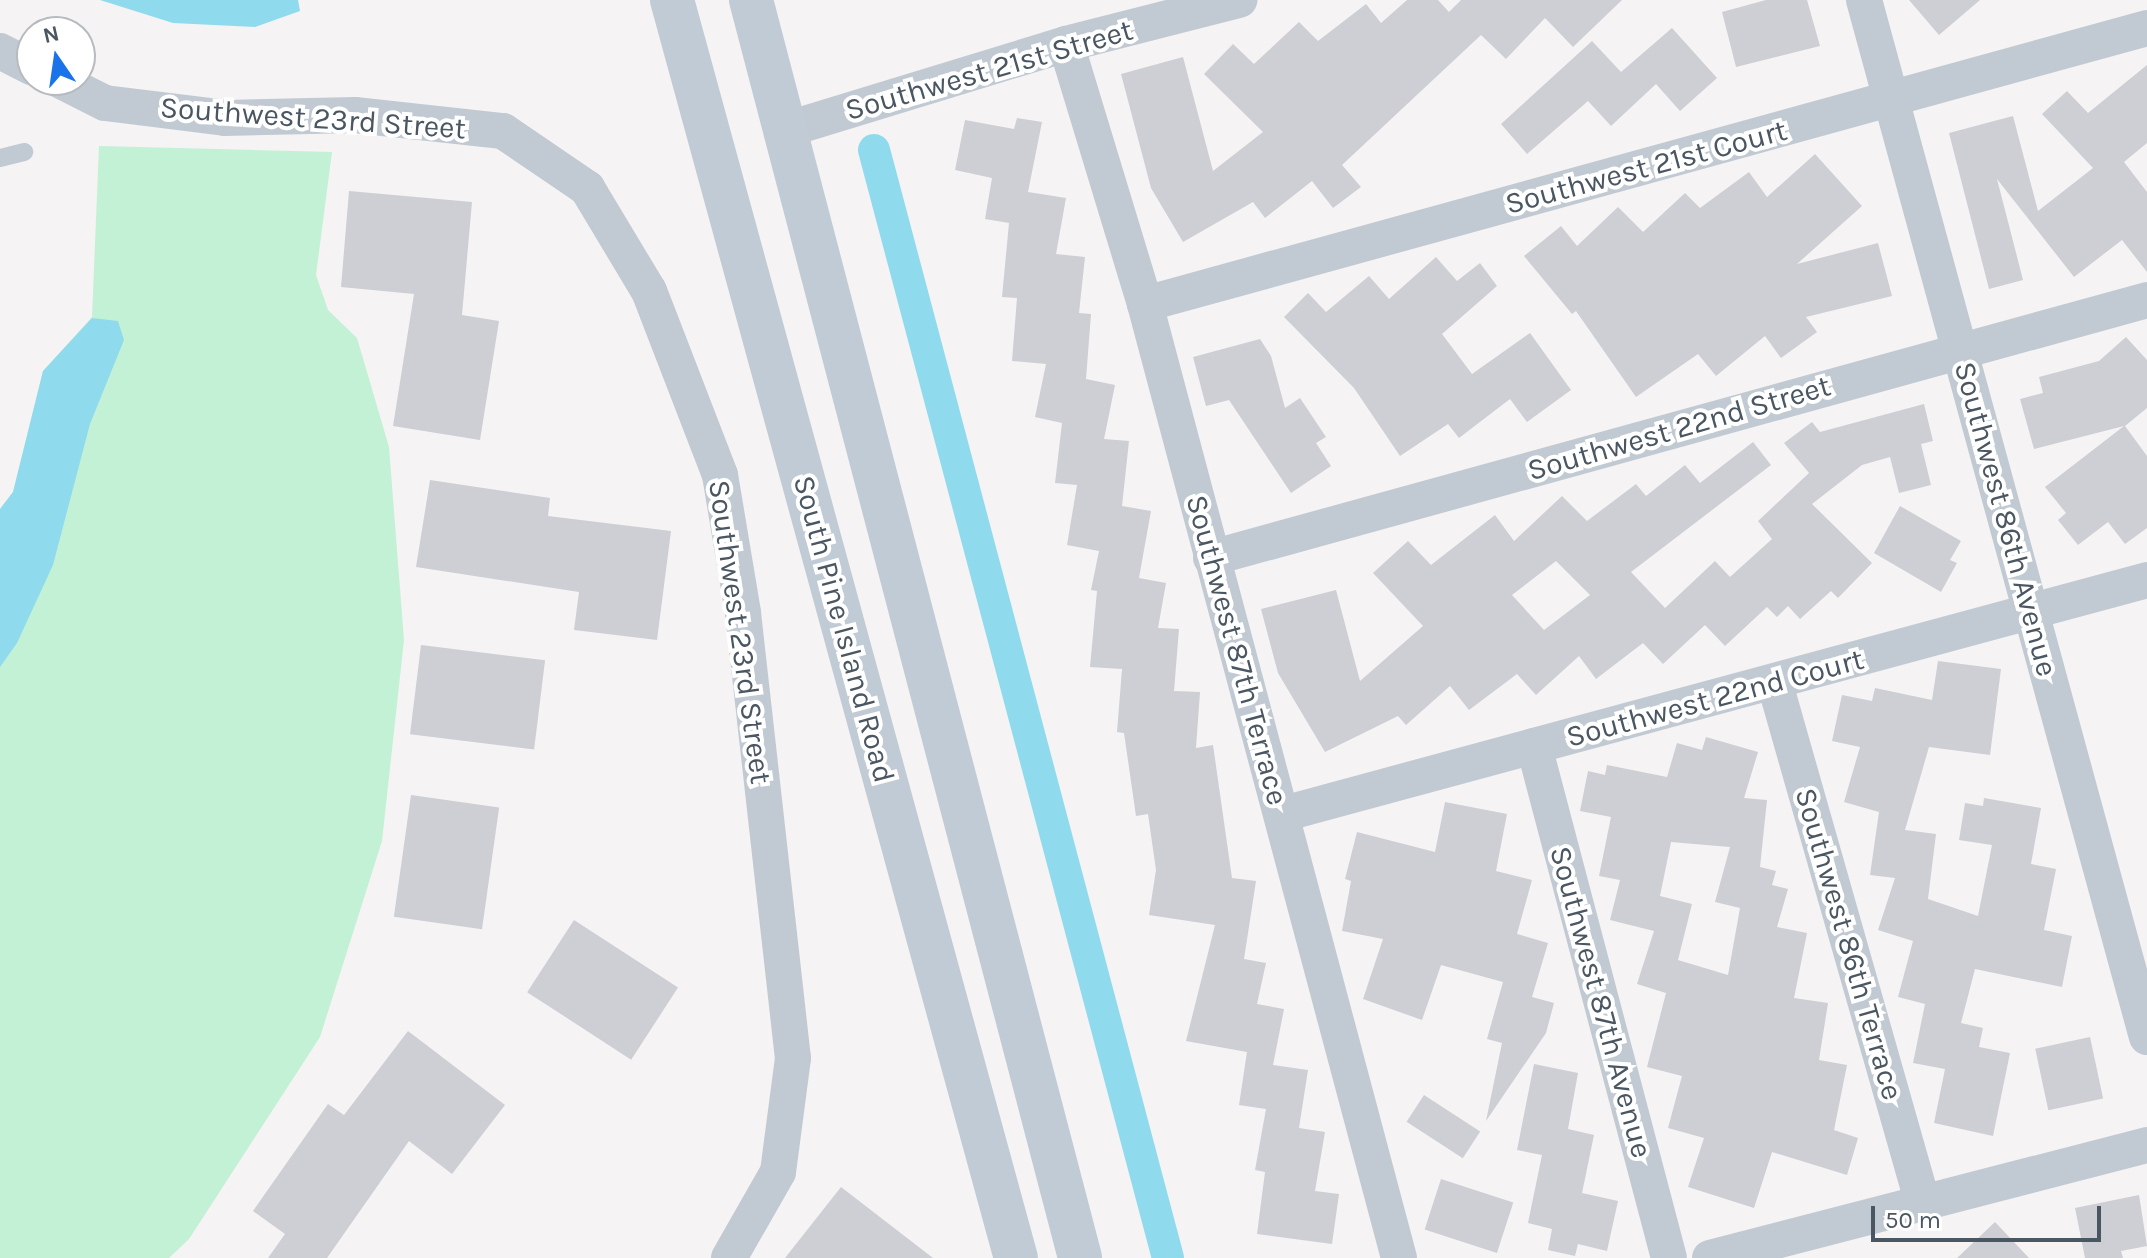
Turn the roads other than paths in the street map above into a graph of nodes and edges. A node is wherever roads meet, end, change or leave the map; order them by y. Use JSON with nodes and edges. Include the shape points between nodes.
{"nodes":[{"id":1,"x":672,"y":0,"type":"edge"},
{"id":2,"x":751,"y":0,"type":"edge"},
{"id":3,"x":1239,"y":0,"type":"edge"},
{"id":4,"x":1864,"y":0,"type":"edge"},
{"id":5,"x":1189,"y":7,"type":"edge"},
{"id":6,"x":2147,"y":28,"type":"edge"},
{"id":7,"x":1066,"y":44,"type":"junction"},
{"id":8,"x":91,"y":96,"type":"edge"},
{"id":9,"x":1891,"y":100,"type":"junction"},
{"id":10,"x":785,"y":130,"type":"junction"},
{"id":11,"x":24,"y":152,"type":"dead end"},
{"id":12,"x":0,"y":158,"type":"edge"},
{"id":13,"x":2147,"y":300,"type":"edge"},
{"id":14,"x":1145,"y":304,"type":"junction"},
{"id":15,"x":1960,"y":350,"type":"junction"},
{"id":16,"x":1211,"y":558,"type":"junction"},
{"id":17,"x":2147,"y":580,"type":"edge"},
{"id":18,"x":2031,"y":611,"type":"junction"},
{"id":19,"x":1775,"y":684,"type":"junction"},
{"id":20,"x":1534,"y":746,"type":"junction"},
{"id":21,"x":1283,"y":814,"type":"junction"},
{"id":22,"x":2147,"y":1037,"type":"edge"},
{"id":23,"x":2147,"y":1145,"type":"edge"},
{"id":24,"x":1923,"y":1204,"type":"junction"},
{"id":25,"x":729,"y":1258,"type":"edge"},
{"id":26,"x":1016,"y":1258,"type":"edge"},
{"id":27,"x":1080,"y":1258,"type":"edge"},
{"id":28,"x":1399,"y":1258,"type":"edge"},
{"id":29,"x":1669,"y":1258,"type":"edge"},
{"id":30,"x":1710,"y":1258,"type":"edge"}],
"edges":[{"from":1,"to":26,"type":"main road","name":"South Pine Island Road"},
{"from":2,"to":10,"type":"main road"},
{"from":3,"to":5,"type":"street","name":"Southwest 21st Street"},
{"from":4,"to":9,"type":"street","name":"Southwest 86th Avenue"},
{"from":5,"to":7,"type":"street","name":"Southwest 21st Street"},
{"from":6,"to":9,"type":"street","name":"Southwest 21st Court"},
{"from":7,"to":10,"type":"street","name":"Southwest 21st Street"},
{"from":7,"to":14,"type":"street","name":"Southwest 87th Terrace"},
{"from":8,"to":25,"type":"street","name":"Southwest 23rd Street","via":[[105,103],[225,118],[355,115],[503,131],[587,188],[649,291],[720,475],[743,613],[793,1058],[778,1172]]},
{"from":9,"to":14,"type":"street","name":"Southwest 21st Court"},
{"from":9,"to":15,"type":"street","name":"Southwest 86th Avenue"},
{"from":10,"to":27,"type":"main road"},
{"from":11,"to":12,"type":"lane"},
{"from":13,"to":15,"type":"street","name":"Southwest 22nd Street"},
{"from":14,"to":16,"type":"street","name":"Southwest 87th Terrace"},
{"from":15,"to":16,"type":"street","name":"Southwest 22nd Street"},
{"from":15,"to":18,"type":"street","name":"Southwest 86th Avenue"},
{"from":16,"to":21,"type":"street","name":"Southwest 87th Terrace"},
{"from":17,"to":18,"type":"street","name":"Southwest 22nd Court"},
{"from":18,"to":19,"type":"street","name":"Southwest 22nd Court"},
{"from":18,"to":22,"type":"street","name":"Southwest 86th Avenue"},
{"from":19,"to":20,"type":"street","name":"Southwest 22nd Court"},
{"from":19,"to":24,"type":"street","name":"Southwest 86th Terrace"},
{"from":20,"to":21,"type":"street","name":"Southwest 22nd Court"},
{"from":20,"to":29,"type":"street","name":"Southwest 87th Avenue"},
{"from":21,"to":28,"type":"street","name":"Southwest 87th Terrace"},
{"from":23,"to":24,"type":"street"},
{"from":24,"to":30,"type":"street"}]}
